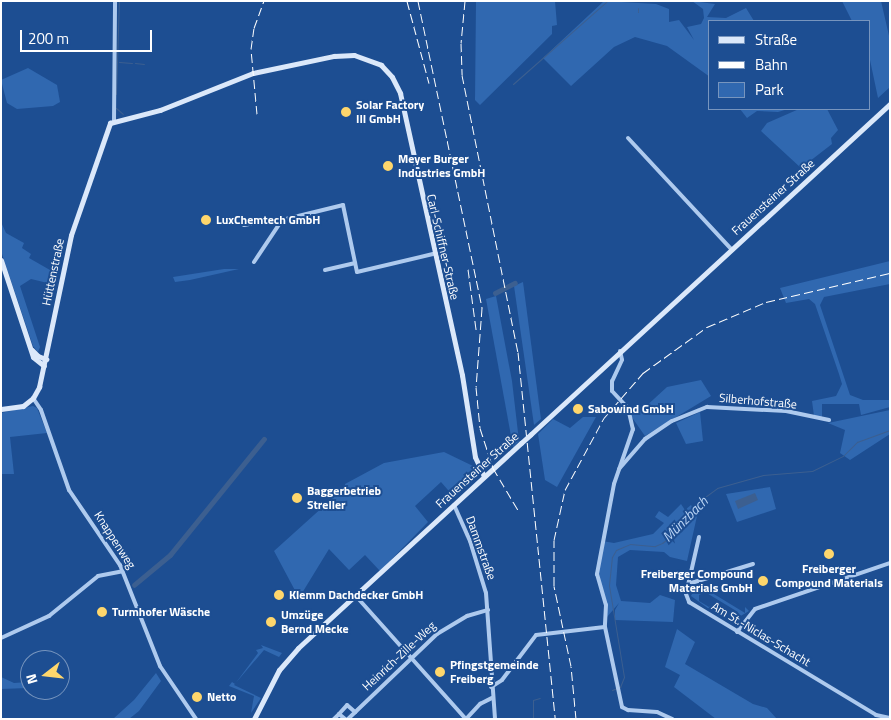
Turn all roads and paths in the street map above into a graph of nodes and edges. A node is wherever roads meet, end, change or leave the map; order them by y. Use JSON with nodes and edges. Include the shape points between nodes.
{"nodes":[{"id":1,"x":115,"y":1,"type":"edge"},
{"id":2,"x":890,"y":104,"type":"edge"},
{"id":3,"x":114,"y":121,"type":"junction"},
{"id":4,"x":628,"y":138,"type":"dead end"},
{"id":5,"x":282,"y":220,"type":"junction"},
{"id":6,"x":244,"y":225,"type":"dead end"},
{"id":7,"x":731,"y":249,"type":"junction"},
{"id":8,"x":433,"y":254,"type":"junction"},
{"id":9,"x":1,"y":260,"type":"edge"},
{"id":10,"x":254,"y":262,"type":"dead end"},
{"id":11,"x":355,"y":263,"type":"junction"},
{"id":12,"x":325,"y":270,"type":"dead end"},
{"id":13,"x":30,"y":345,"type":"junction"},
{"id":14,"x":620,"y":351,"type":"junction"},
{"id":15,"x":46,"y":359,"type":"junction"},
{"id":16,"x":44,"y":366,"type":"junction"},
{"id":17,"x":33,"y":398,"type":"junction"},
{"id":18,"x":1,"y":409,"type":"edge"},
{"id":19,"x":829,"y":420,"type":"dead end"},
{"id":20,"x":618,"y":470,"type":"junction"},
{"id":21,"x":484,"y":476,"type":"junction"},
{"id":22,"x":454,"y":505,"type":"junction"},
{"id":23,"x":698,"y":537,"type":"dead end"},
{"id":24,"x":890,"y":563,"type":"edge"},
{"id":25,"x":753,"y":564,"type":"dead end"},
{"id":26,"x":124,"y":571,"type":"junction"},
{"id":27,"x":688,"y":584,"type":"junction"},
{"id":28,"x":355,"y":595,"type":"junction"},
{"id":29,"x":488,"y":610,"type":"junction"},
{"id":30,"x":605,"y":627,"type":"junction"},
{"id":31,"x":737,"y":632,"type":"junction"},
{"id":32,"x":1,"y":638,"type":"edge"},
{"id":33,"x":410,"y":657,"type":"junction"},
{"id":34,"x":491,"y":687,"type":"junction"},
{"id":35,"x":492,"y":698,"type":"junction"},
{"id":36,"x":355,"y":712,"type":"junction"},
{"id":37,"x":339,"y":714,"type":"junction"},
{"id":38,"x":256,"y":718,"type":"edge"},
{"id":39,"x":881,"y":718,"type":"edge"},
{"id":40,"x":890,"y":718,"type":"edge"},
{"id":41,"x":196,"y":719,"type":"edge"},
{"id":42,"x":334,"y":719,"type":"edge"},
{"id":43,"x":346,"y":719,"type":"edge"},
{"id":44,"x":466,"y":719,"type":"edge"},
{"id":45,"x":495,"y":719,"type":"edge"},
{"id":46,"x":672,"y":719,"type":"edge"}],
"edges":[{"from":1,"to":3,"type":"street"},
{"from":2,"to":7,"type":"main road","name":"Frauensteiner Straße"},
{"from":3,"to":8,"type":"main road","name":"Carl-Schiffner-Straße","via":[[160,110],[270,69],[342,55],[365,57],[386,70],[400,93]]},
{"from":3,"to":15,"type":"main road","name":"Hüttenstraße","via":[[105,135],[71,235]]},
{"from":4,"to":7,"type":"street","name":"Frauensteiner Straße"},
{"from":5,"to":6,"type":"street"},
{"from":5,"to":10,"type":"street"},
{"from":5,"to":11,"type":"street","via":[[343,205]]},
{"from":7,"to":14,"type":"main road","name":"Frauensteiner Straße"},
{"from":8,"to":11,"type":"street","via":[[358,272]]},
{"from":8,"to":21,"type":"main road","name":"Carl-Schiffner-Straße","via":[[462,375],[476,457]]},
{"from":9,"to":13,"type":"main road"},
{"from":11,"to":12,"type":"street"},
{"from":13,"to":15,"type":"main road","via":[[36,355]]},
{"from":13,"to":16,"type":"main road","via":[[32,357]]},
{"from":14,"to":20,"type":"street","name":"Silberhofstraße","via":[[622,360],[611,386],[614,395],[628,408],[633,429]]},
{"from":14,"to":21,"type":"main road","name":"Frauensteiner Straße","bridge":true},
{"from":15,"to":16,"type":"main road","name":"Hüttenstraße"},
{"from":16,"to":17,"type":"main road","name":"Hüttenstraße"},
{"from":17,"to":18,"type":"main road","via":[[23,406]]},
{"from":17,"to":26,"type":"street","name":"Knappenweg","via":[[41,410],[69,490]]},
{"from":19,"to":20,"type":"street","name":"Silberhofstraße","via":[[786,411],[707,407],[672,421],[646,439]]},
{"from":20,"to":30,"type":"street","name":"Silberhofstraße","via":[[597,564],[606,605]]},
{"from":21,"to":22,"type":"main road","name":"Frauensteiner Straße"},
{"from":22,"to":28,"type":"main road","name":"Frauensteiner Straße"},
{"from":22,"to":29,"type":"street","name":"Dammstraße","via":[[480,569]]},
{"from":23,"to":27,"type":"street","name":"Am St.-Niclas-Schacht"},
{"from":24,"to":31,"type":"street","via":[[754,610]]},
{"from":25,"to":27,"type":"street"},
{"from":26,"to":32,"type":"street","via":[[93,579],[49,616]]},
{"from":26,"to":41,"type":"street","name":"Knappenweg","via":[[160,666]]},
{"from":27,"to":31,"type":"street","name":"Am St.-Niclas-Schacht","via":[[686,594],[689,602]]},
{"from":28,"to":33,"type":"street"},
{"from":28,"to":38,"type":"main road","name":"Frauensteiner Straße","via":[[288,658]]},
{"from":29,"to":33,"type":"street","name":"Heinrich-Zille-Weg","via":[[448,626]]},
{"from":29,"to":34,"type":"street","name":"Dammstraße"},
{"from":30,"to":34,"type":"street","via":[[536,635],[502,680]]},
{"from":30,"to":46,"type":"street","name":"Silberhofstraße","via":[[622,707],[657,712]]},
{"from":31,"to":39,"type":"street","name":"Am St.-Niclas-Schacht"},
{"from":33,"to":36,"type":"street","name":"Heinrich-Zille-Weg"},
{"from":33,"to":44,"type":"street"},
{"from":34,"to":35,"type":"street","name":"Dammstraße"},
{"from":35,"to":44,"type":"street","via":[[480,704]]},
{"from":35,"to":45,"type":"street","name":"Dammstraße"},
{"from":36,"to":37,"type":"street","via":[[347,705]]},
{"from":36,"to":43,"type":"street","name":"Heinrich-Zille-Weg"},
{"from":37,"to":42,"type":"street"},
{"from":37,"to":43,"type":"street","name":"Heinrich-Zille-Weg"},
{"from":39,"to":40,"type":"street","name":"Am St.-Niclas-Schacht"}]}
